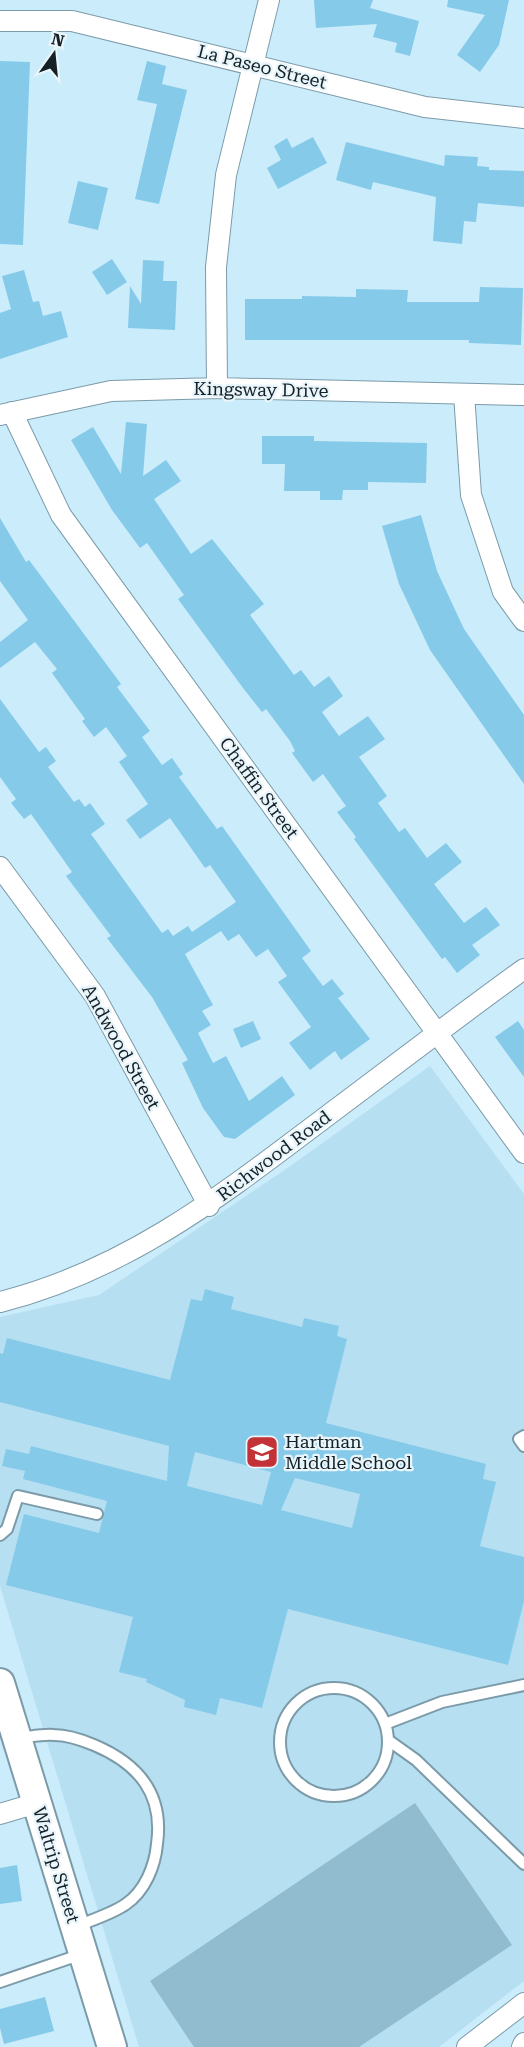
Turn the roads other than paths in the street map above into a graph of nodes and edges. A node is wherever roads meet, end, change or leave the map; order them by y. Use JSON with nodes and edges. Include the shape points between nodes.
{"nodes":[{"id":1,"x":269,"y":0,"type":"edge"},
{"id":2,"x":0,"y":21,"type":"edge"},
{"id":3,"x":252,"y":65,"type":"junction"},
{"id":4,"x":524,"y":118,"type":"edge"},
{"id":5,"x":217,"y":388,"type":"junction"},
{"id":6,"x":464,"y":394,"type":"junction"},
{"id":7,"x":524,"y":395,"type":"edge"},
{"id":8,"x":6,"y":413,"type":"edge"},
{"id":9,"x":524,"y":621,"type":"edge"},
{"id":10,"x":0,"y":867,"type":"edge"},
{"id":11,"x":524,"y":969,"type":"edge"},
{"id":12,"x":437,"y":1033,"type":"junction"},
{"id":13,"x":524,"y":1153,"type":"edge"},
{"id":14,"x":208,"y":1206,"type":"junction"},
{"id":15,"x":0,"y":1302,"type":"edge"},
{"id":16,"x":524,"y":1436,"type":"edge"},
{"id":17,"x":524,"y":1446,"type":"edge"},
{"id":18,"x":96,"y":1514,"type":"dead end"},
{"id":19,"x":0,"y":1535,"type":"edge"},
{"id":20,"x":0,"y":1683,"type":"edge"},
{"id":21,"x":524,"y":1685,"type":"edge"},
{"id":22,"x":385,"y":1724,"type":"junction"},
{"id":23,"x":17,"y":1738,"type":"junction"},
{"id":24,"x":388,"y":1740,"type":"junction"},
{"id":25,"x":37,"y":1803,"type":"junction"},
{"id":26,"x":0,"y":1814,"type":"edge"},
{"id":27,"x":524,"y":1864,"type":"edge"},
{"id":28,"x":75,"y":1927,"type":"junction"},
{"id":29,"x":83,"y":1954,"type":"junction"},
{"id":30,"x":0,"y":1982,"type":"edge"},
{"id":31,"x":524,"y":2003,"type":"edge"},
{"id":32,"x":524,"y":2043,"type":"edge"},
{"id":33,"x":112,"y":2047,"type":"edge"},
{"id":34,"x":467,"y":2047,"type":"edge"},
{"id":35,"x":522,"y":2047,"type":"edge"}],
"edges":[{"from":1,"to":3,"type":"street"},
{"from":2,"to":3,"type":"street","name":"La Paseo Street","via":[[72,21]]},
{"from":3,"to":4,"type":"street","name":"La Paseo Street","via":[[426,107]]},
{"from":3,"to":5,"type":"street","via":[[226,175],[216,267]]},
{"from":5,"to":6,"type":"street","name":"Kingsway Drive"},
{"from":5,"to":8,"type":"street","name":"Kingsway Drive","via":[[111,391]]},
{"from":6,"to":7,"type":"street","name":"Kingsway Drive"},
{"from":6,"to":9,"type":"street","via":[[471,495],[503,592]]},
{"from":8,"to":12,"type":"street","name":"Chaffin Street","via":[[61,515]]},
{"from":10,"to":14,"type":"street","name":"Andwood Street","via":[[95,996]]},
{"from":11,"to":12,"type":"street","name":"Richwood Road"},
{"from":12,"to":13,"type":"street","name":"Chaffin Street"},
{"from":12,"to":14,"type":"street","name":"Richwood Road"},
{"from":14,"to":15,"type":"street","name":"Richwood Road","via":[[82,1276]]},
{"from":16,"to":17,"type":"lane","via":[[519,1439]]},
{"from":18,"to":19,"type":"lane","via":[[18,1496],[7,1529]]},
{"from":20,"to":23,"type":"street","name":"Waltrip Street"},
{"from":21,"to":22,"type":"lane","via":[[442,1702]]},
{"from":22,"to":24,"type":"lane"},
{"from":22,"to":24,"type":"lane","via":[[377,1709],[357,1694],[332,1688],[316,1691],[289,1712],[282,1727],[283,1760],[291,1775],[304,1786],[319,1794],[344,1794],[367,1785],[379,1773]]},
{"from":23,"to":25,"type":"street","name":"Waltrip Street"},
{"from":23,"to":28,"type":"lane","via":[[54,1734],[114,1754],[148,1786],[156,1806],[160,1823],[156,1852],[144,1884],[125,1904]]},
{"from":24,"to":27,"type":"lane","via":[[416,1760]]},
{"from":25,"to":26,"type":"street"},
{"from":25,"to":28,"type":"street","name":"Waltrip Street"},
{"from":28,"to":29,"type":"street","name":"Waltrip Street"},
{"from":29,"to":30,"type":"lane"},
{"from":29,"to":33,"type":"street","name":"Waltrip Street"},
{"from":31,"to":34,"type":"street"},
{"from":32,"to":35,"type":"street"}]}
